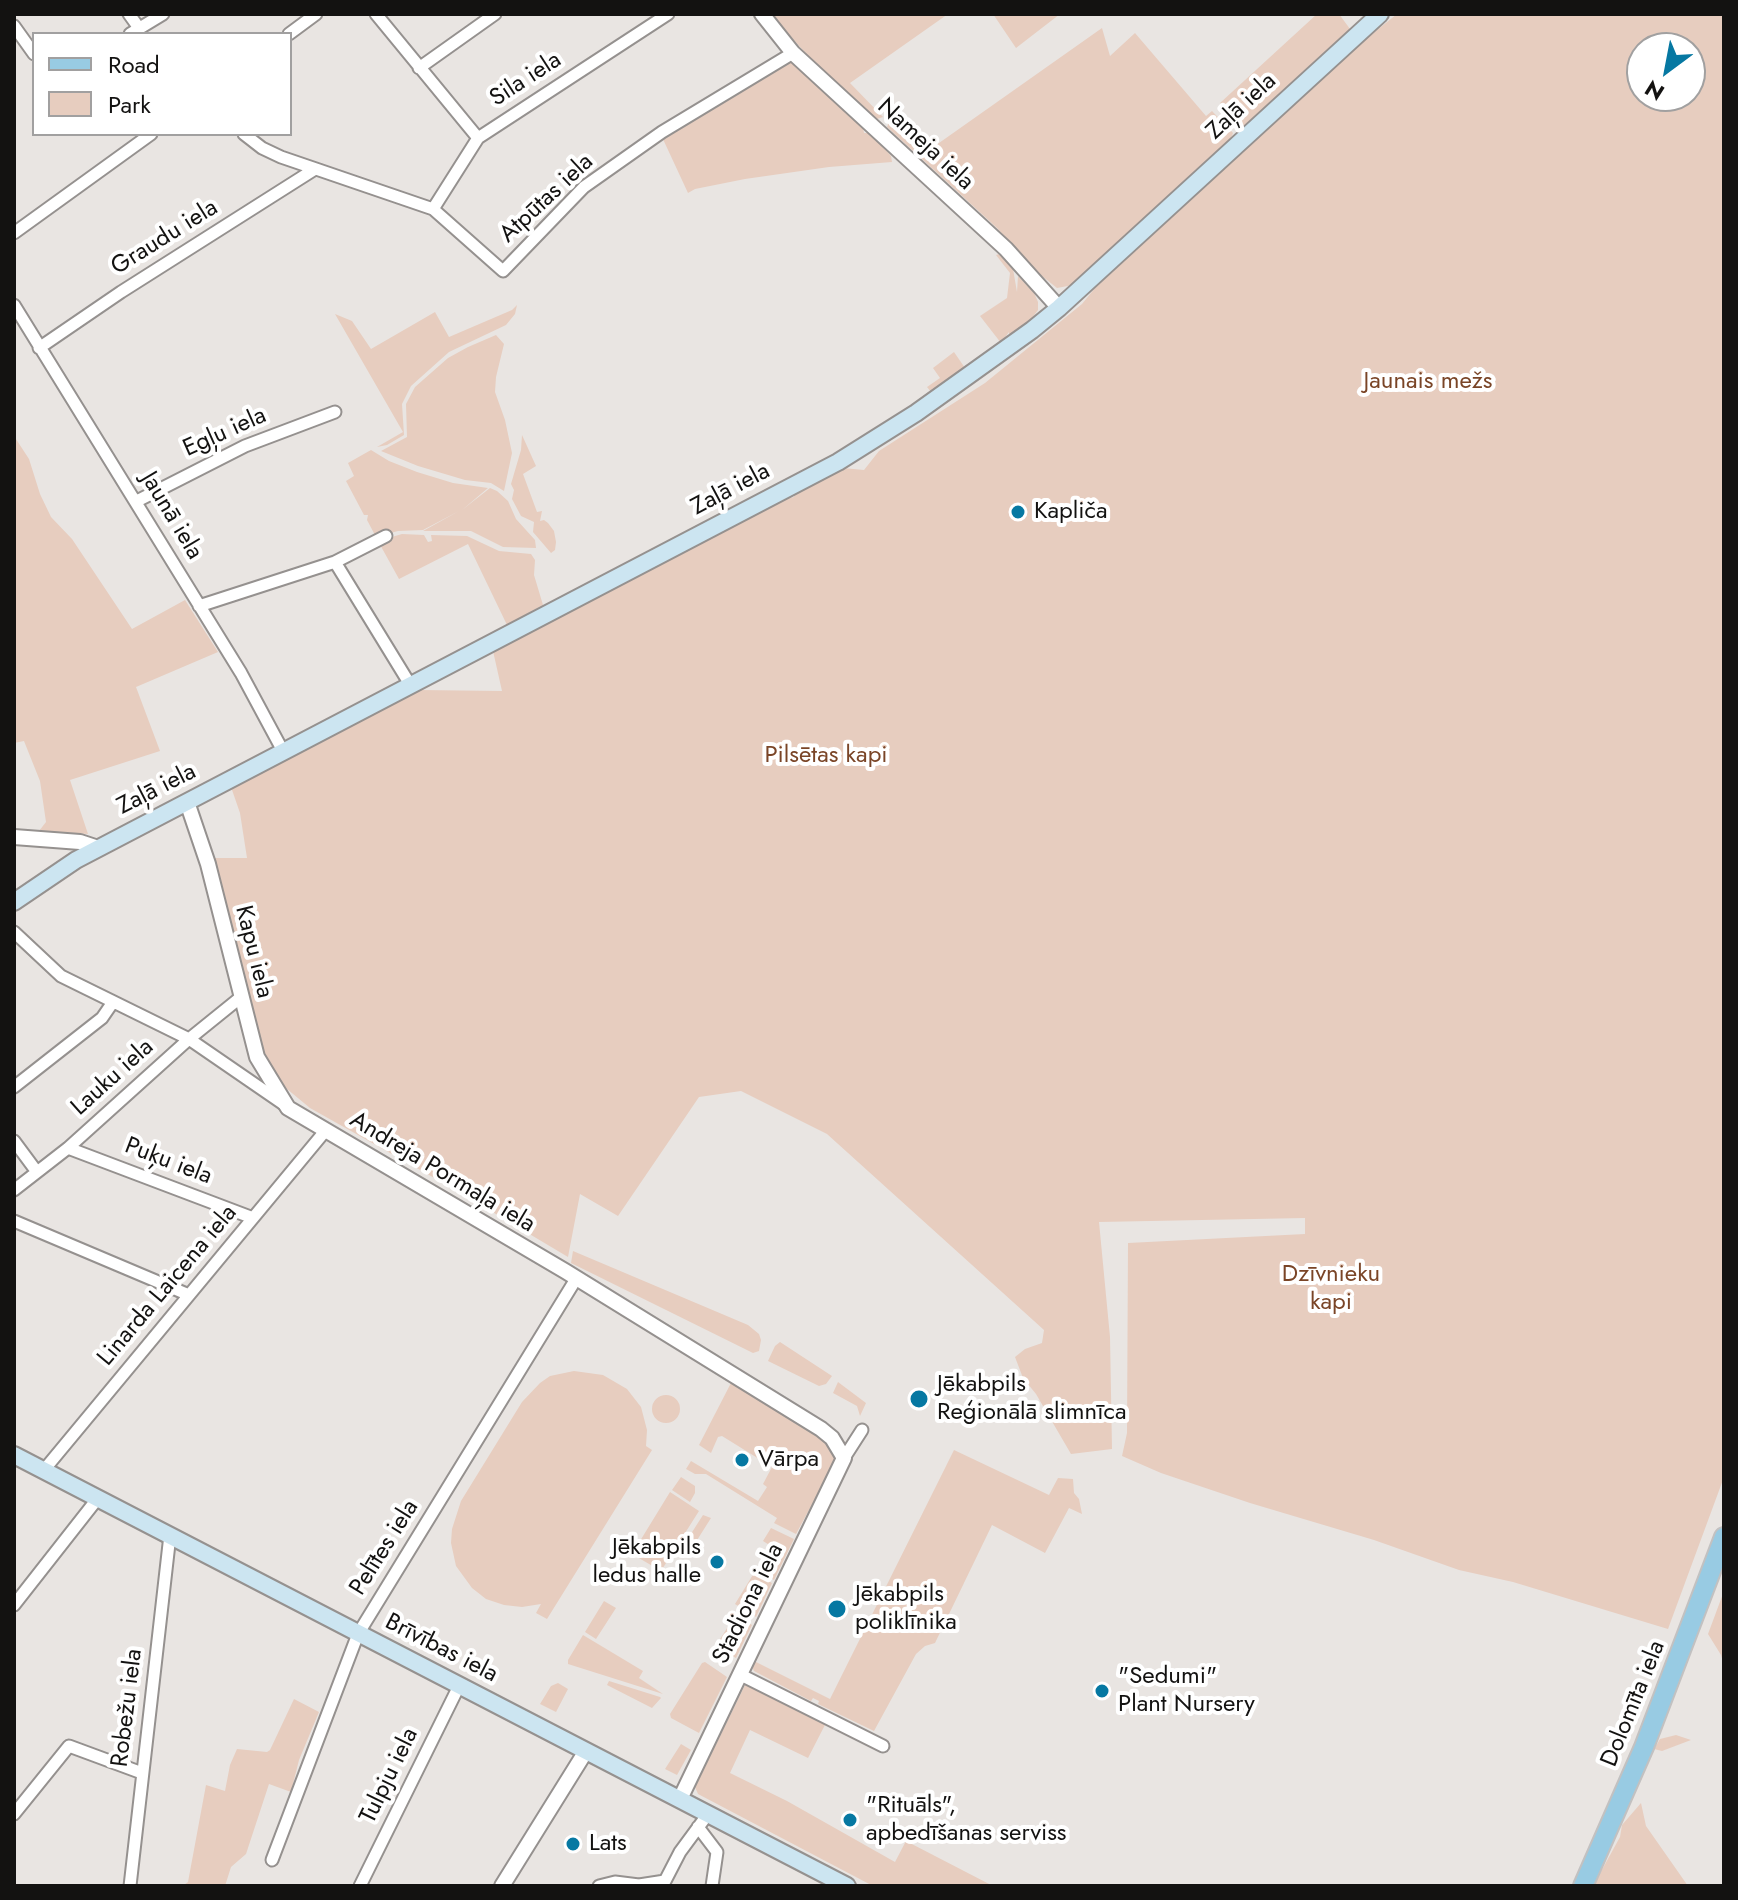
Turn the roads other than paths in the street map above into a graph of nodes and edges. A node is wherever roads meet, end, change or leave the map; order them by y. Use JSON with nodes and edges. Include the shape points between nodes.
{"nodes":[{"id":1,"x":129,"y":14,"type":"edge"},
{"id":2,"x":163,"y":14,"type":"edge"},
{"id":3,"x":316,"y":14,"type":"edge"},
{"id":4,"x":376,"y":14,"type":"edge"},
{"id":5,"x":495,"y":14,"type":"edge"},
{"id":6,"x":668,"y":14,"type":"edge"},
{"id":7,"x":762,"y":14,"type":"edge"},
{"id":8,"x":1380,"y":14,"type":"edge"},
{"id":9,"x":14,"y":26,"type":"edge"},
{"id":10,"x":134,"y":31,"type":"edge"},
{"id":11,"x":292,"y":32,"type":"edge"},
{"id":12,"x":32,"y":51,"type":"edge"},
{"id":13,"x":793,"y":53,"type":"junction"},
{"id":14,"x":419,"y":68,"type":"junction"},
{"id":15,"x":148,"y":136,"type":"edge"},
{"id":16,"x":247,"y":136,"type":"edge"},
{"id":17,"x":478,"y":138,"type":"junction"},
{"id":18,"x":315,"y":169,"type":"junction"},
{"id":19,"x":433,"y":209,"type":"junction"},
{"id":20,"x":14,"y":233,"type":"edge"},
{"id":21,"x":14,"y":305,"type":"edge"},
{"id":22,"x":1059,"y":308,"type":"junction"},
{"id":23,"x":39,"y":348,"type":"junction"},
{"id":24,"x":335,"y":412,"type":"dead end"},
{"id":25,"x":137,"y":501,"type":"junction"},
{"id":26,"x":386,"y":536,"type":"dead end"},
{"id":27,"x":335,"y":562,"type":"junction"},
{"id":28,"x":199,"y":606,"type":"junction"},
{"id":29,"x":411,"y":686,"type":"junction"},
{"id":30,"x":284,"y":753,"type":"junction"},
{"id":31,"x":187,"y":802,"type":"junction"},
{"id":32,"x":14,"y":837,"type":"edge"},
{"id":33,"x":98,"y":848,"type":"junction"},
{"id":34,"x":14,"y":902,"type":"edge"},
{"id":35,"x":14,"y":932,"type":"edge"},
{"id":36,"x":241,"y":997,"type":"junction"},
{"id":37,"x":113,"y":1002,"type":"junction"},
{"id":38,"x":189,"y":1039,"type":"junction"},
{"id":39,"x":14,"y":1087,"type":"edge"},
{"id":40,"x":288,"y":1108,"type":"junction"},
{"id":41,"x":326,"y":1130,"type":"junction"},
{"id":42,"x":14,"y":1141,"type":"edge"},
{"id":43,"x":68,"y":1148,"type":"junction"},
{"id":44,"x":37,"y":1172,"type":"junction"},
{"id":45,"x":14,"y":1190,"type":"edge"},
{"id":46,"x":253,"y":1218,"type":"junction"},
{"id":47,"x":14,"y":1221,"type":"edge"},
{"id":48,"x":576,"y":1279,"type":"junction"},
{"id":49,"x":189,"y":1295,"type":"junction"},
{"id":50,"x":862,"y":1430,"type":"dead end"},
{"id":51,"x":14,"y":1455,"type":"edge"},
{"id":52,"x":844,"y":1458,"type":"junction"},
{"id":53,"x":44,"y":1470,"type":"junction"},
{"id":54,"x":98,"y":1498,"type":"junction"},
{"id":55,"x":170,"y":1535,"type":"junction"},
{"id":56,"x":1724,"y":1537,"type":"edge"},
{"id":57,"x":14,"y":1605,"type":"edge"},
{"id":58,"x":358,"y":1634,"type":"junction"},
{"id":59,"x":739,"y":1674,"type":"junction"},
{"id":60,"x":459,"y":1686,"type":"junction"},
{"id":61,"x":883,"y":1746,"type":"dead end"},
{"id":62,"x":586,"y":1751,"type":"junction"},
{"id":63,"x":142,"y":1773,"type":"junction"},
{"id":64,"x":680,"y":1799,"type":"junction"},
{"id":65,"x":14,"y":1814,"type":"edge"},
{"id":66,"x":703,"y":1820,"type":"junction"},
{"id":67,"x":272,"y":1860,"type":"dead end"},
{"id":68,"x":665,"y":1884,"type":"edge"},
{"id":69,"x":130,"y":1886,"type":"edge"},
{"id":70,"x":360,"y":1886,"type":"edge"},
{"id":71,"x":502,"y":1886,"type":"edge"},
{"id":72,"x":599,"y":1886,"type":"edge"},
{"id":73,"x":712,"y":1886,"type":"edge"},
{"id":74,"x":847,"y":1886,"type":"edge"},
{"id":75,"x":1583,"y":1886,"type":"edge"}],
"edges":[{"from":1,"to":10,"type":"street"},
{"from":2,"to":10,"type":"street"},
{"from":3,"to":11,"type":"street"},
{"from":4,"to":14,"type":"street"},
{"from":5,"to":14,"type":"street"},
{"from":6,"to":17,"type":"street","name":"Sila iela"},
{"from":7,"to":13,"type":"street","name":"Nameja iela"},
{"from":8,"to":22,"type":"main road","name":"Zaļā iela"},
{"from":9,"to":12,"type":"street"},
{"from":13,"to":19,"type":"street","name":"Atpūtas iela","via":[[662,132],[584,187],[503,271]]},
{"from":13,"to":22,"type":"street","name":"Nameja iela","via":[[1006,249]]},
{"from":14,"to":17,"type":"street"},
{"from":15,"to":20,"type":"street"},
{"from":16,"to":18,"type":"street","name":"Atpūtas iela","via":[[262,148]]},
{"from":17,"to":19,"type":"street","name":"Sila iela"},
{"from":18,"to":19,"type":"street","name":"Atpūtas iela"},
{"from":18,"to":23,"type":"street","name":"Graudu iela"},
{"from":21,"to":23,"type":"street","name":"Jaunā iela"},
{"from":22,"to":29,"type":"main road","name":"Zaļā iela","via":[[952,389],[838,462]]},
{"from":23,"to":25,"type":"street","name":"Jaunā iela"},
{"from":24,"to":25,"type":"street","name":"Egļu iela","via":[[245,446]]},
{"from":25,"to":28,"type":"street","name":"Jaunā iela"},
{"from":26,"to":27,"type":"street"},
{"from":27,"to":28,"type":"street"},
{"from":27,"to":29,"type":"street"},
{"from":28,"to":30,"type":"street","name":"Jaunā iela"},
{"from":29,"to":30,"type":"main road","name":"Zaļā iela"},
{"from":30,"to":31,"type":"main road","name":"Zaļā iela"},
{"from":31,"to":33,"type":"main road","name":"Zaļā iela"},
{"from":31,"to":36,"type":"street","name":"Kapu iela"},
{"from":32,"to":33,"type":"street"},
{"from":33,"to":34,"type":"main road","name":"Zaļā iela"},
{"from":35,"to":37,"type":"street","name":"Andreja Pormaļa iela","via":[[61,976]]},
{"from":36,"to":38,"type":"street","name":"Lauku iela"},
{"from":36,"to":40,"type":"street","name":"Kapu iela","via":[[257,1057]]},
{"from":37,"to":38,"type":"street","name":"Andreja Pormaļa iela"},
{"from":37,"to":39,"type":"street","via":[[102,1018]]},
{"from":38,"to":40,"type":"street","name":"Andreja Pormaļa iela"},
{"from":38,"to":43,"type":"street","name":"Lauku iela"},
{"from":40,"to":41,"type":"street","name":"Andreja Pormaļa iela"},
{"from":41,"to":46,"type":"street","name":"Linarda Laicena iela"},
{"from":41,"to":48,"type":"street","name":"Andreja Pormaļa iela"},
{"from":42,"to":44,"type":"street"},
{"from":43,"to":44,"type":"street","name":"Lauku iela"},
{"from":43,"to":46,"type":"street","name":"Puķu iela"},
{"from":44,"to":45,"type":"street","name":"Lauku iela"},
{"from":46,"to":49,"type":"street","name":"Linarda Laicena iela"},
{"from":47,"to":49,"type":"street"},
{"from":48,"to":52,"type":"street","name":"Andreja Pormaļa iela","via":[[821,1429]]},
{"from":48,"to":58,"type":"street","name":"Pelītes iela"},
{"from":49,"to":53,"type":"street","name":"Linarda Laicena iela"},
{"from":50,"to":52,"type":"street","name":"Stadiona iela"},
{"from":51,"to":53,"type":"main road","name":"Brīvības iela"},
{"from":52,"to":59,"type":"street","name":"Stadiona iela"},
{"from":53,"to":54,"type":"main road","name":"Brīvības iela"},
{"from":54,"to":55,"type":"main road","name":"Brīvības iela"},
{"from":54,"to":57,"type":"street"},
{"from":55,"to":58,"type":"main road","name":"Brīvības iela"},
{"from":55,"to":63,"type":"street","name":"Robežu iela"},
{"from":56,"to":75,"type":"main road","name":"Dolomīta iela","via":[[1644,1747]]},
{"from":58,"to":60,"type":"main road","name":"Brīvības iela"},
{"from":58,"to":67,"type":"street","name":"Pelītes iela"},
{"from":59,"to":61,"type":"street"},
{"from":59,"to":64,"type":"street","name":"Stadiona iela"},
{"from":60,"to":62,"type":"main road","name":"Brīvības iela"},
{"from":60,"to":70,"type":"street","name":"Tulpju iela"},
{"from":62,"to":64,"type":"main road","name":"Brīvības iela"},
{"from":62,"to":71,"type":"street"},
{"from":63,"to":65,"type":"street","via":[[69,1746]]},
{"from":63,"to":69,"type":"street","name":"Robežu iela"},
{"from":64,"to":66,"type":"main road","name":"Brīvības iela"},
{"from":66,"to":68,"type":"street"},
{"from":66,"to":73,"type":"street","via":[[717,1852]]},
{"from":66,"to":74,"type":"main road","name":"Brīvības iela"},
{"from":68,"to":72,"type":"street"}]}
